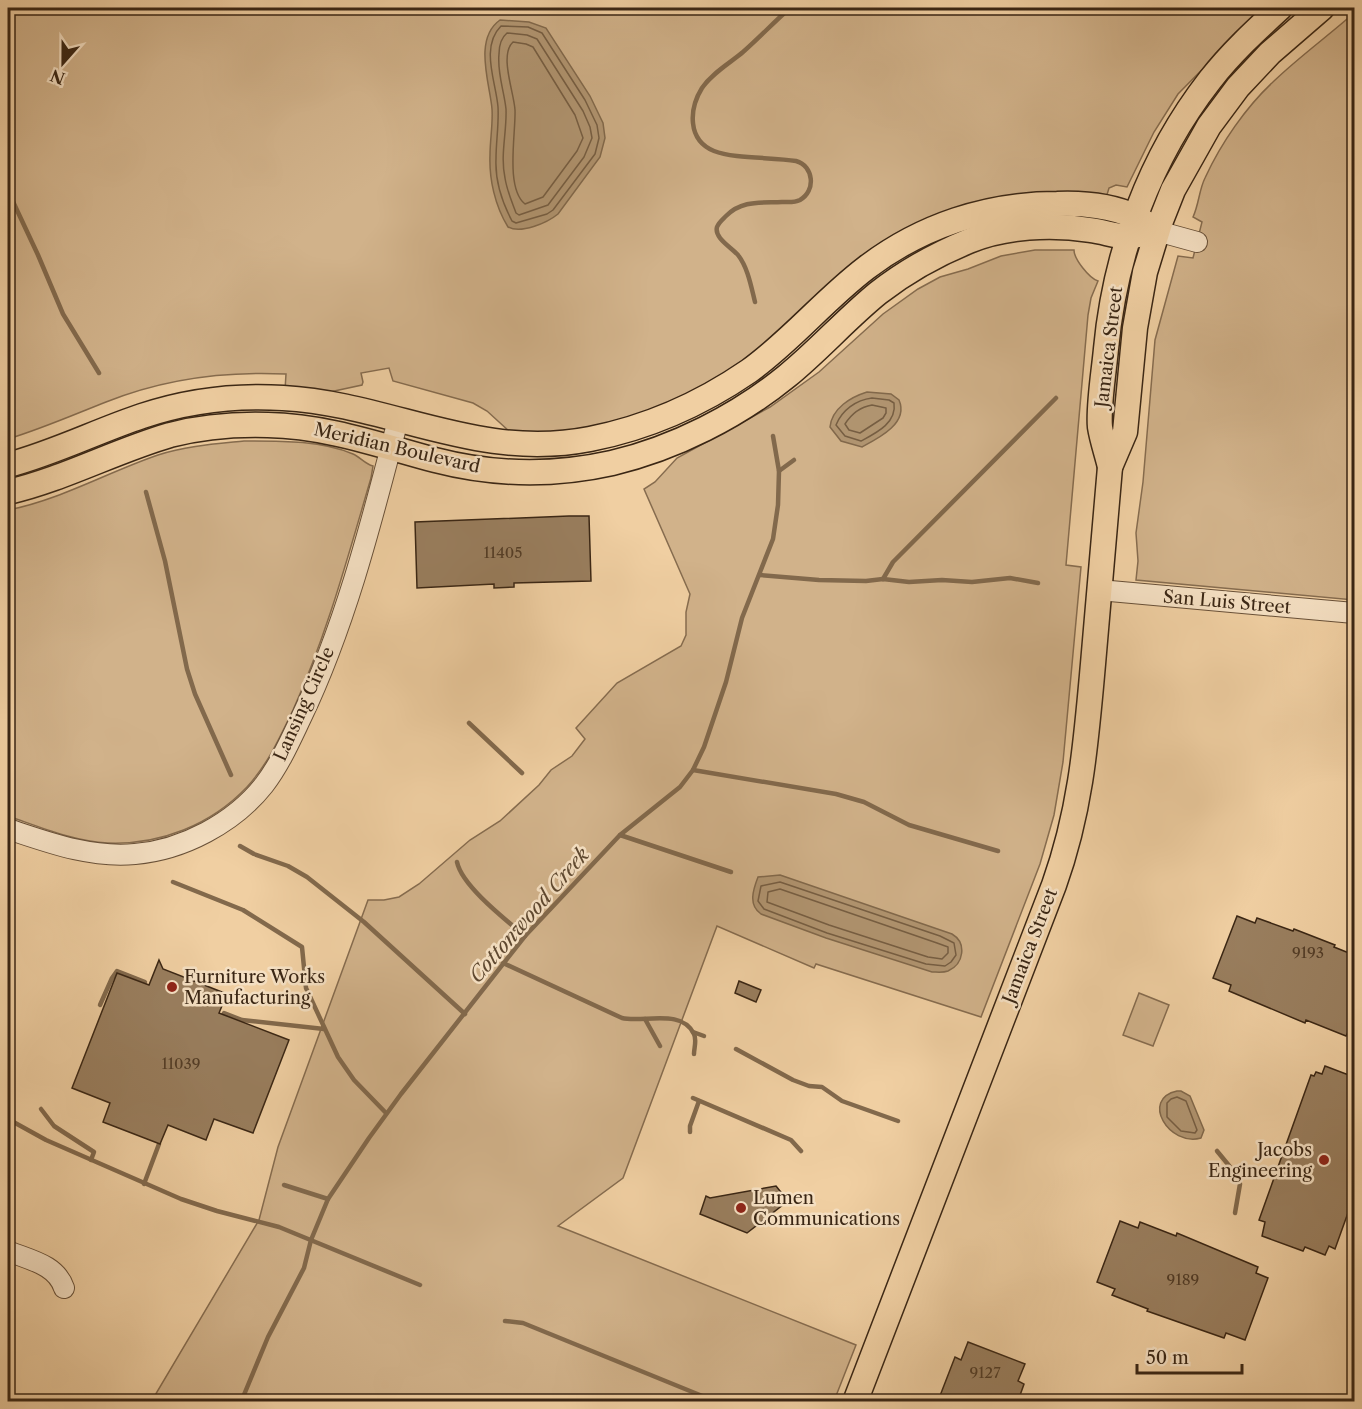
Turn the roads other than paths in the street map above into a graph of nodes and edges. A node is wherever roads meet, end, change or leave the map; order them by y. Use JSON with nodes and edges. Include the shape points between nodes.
{"nodes":[{"id":1,"x":1280,"y":8,"type":"edge"},
{"id":2,"x":1322,"y":8,"type":"edge"},
{"id":3,"x":1132,"y":228,"type":"junction"},
{"id":4,"x":1157,"y":231,"type":"junction"},
{"id":5,"x":1197,"y":242,"type":"dead end"},
{"id":6,"x":398,"y":420,"type":"junction"},
{"id":7,"x":391,"y":447,"type":"junction"},
{"id":8,"x":8,"y":465,"type":"edge"},
{"id":9,"x":1110,"y":467,"type":"junction"},
{"id":10,"x":8,"y":492,"type":"edge"},
{"id":11,"x":1100,"y":590,"type":"junction"},
{"id":12,"x":1354,"y":613,"type":"edge"},
{"id":13,"x":8,"y":829,"type":"edge"},
{"id":14,"x":8,"y":1251,"type":"edge"},
{"id":15,"x":64,"y":1288,"type":"dead end"},
{"id":16,"x":855,"y":1401,"type":"edge"}],
"edges":[{"from":1,"to":3,"type":"main road","via":[[1225,63],[1196,100],[1162,157]]},
{"from":2,"to":4,"type":"main road","via":[[1254,68],[1217,115],[1185,167]]},
{"from":3,"to":4,"type":"main road","name":"Meridian Boulevard"},
{"from":3,"to":6,"type":"main road","name":"Meridian Boulevard","via":[[1084,205],[1035,204],[984,212],[928,230],[860,272],[744,374],[670,414],[616,434],[567,443],[513,444],[455,435]]},
{"from":3,"to":7,"type":"main road","name":"Meridian Boulevard","via":[[1043,227],[966,242],[891,284],[795,369],[753,400],[688,436],[632,458],[578,469],[519,472],[456,465]]},
{"from":3,"to":9,"type":"main road","name":"Jamaica Street","via":[[1113,297],[1104,370],[1100,426]]},
{"from":4,"to":5,"type":"street"},
{"from":4,"to":9,"type":"main road","name":"Jamaica Street","via":[[1136,319],[1125,432]]},
{"from":6,"to":7,"type":"street","name":"Lansing Circle"},
{"from":6,"to":8,"type":"main road","name":"Meridian Boulevard","via":[[302,399],[208,401],[148,414]]},
{"from":7,"to":10,"type":"main road","name":"Meridian Boulevard","via":[[305,427],[252,424],[213,428],[149,442]]},
{"from":7,"to":13,"type":"street","name":"Lansing Circle","via":[[327,656],[284,754],[253,797],[228,818],[190,840],[142,854],[86,853]]},
{"from":9,"to":11,"type":"main road","name":"Jamaica Street"},
{"from":11,"to":12,"type":"street","name":"San Luis Street"},
{"from":11,"to":16,"type":"main road","name":"Jamaica Street","via":[[1084,760],[1069,841]]},
{"from":14,"to":15,"type":"street","via":[[48,1267],[61,1279]]}]}
